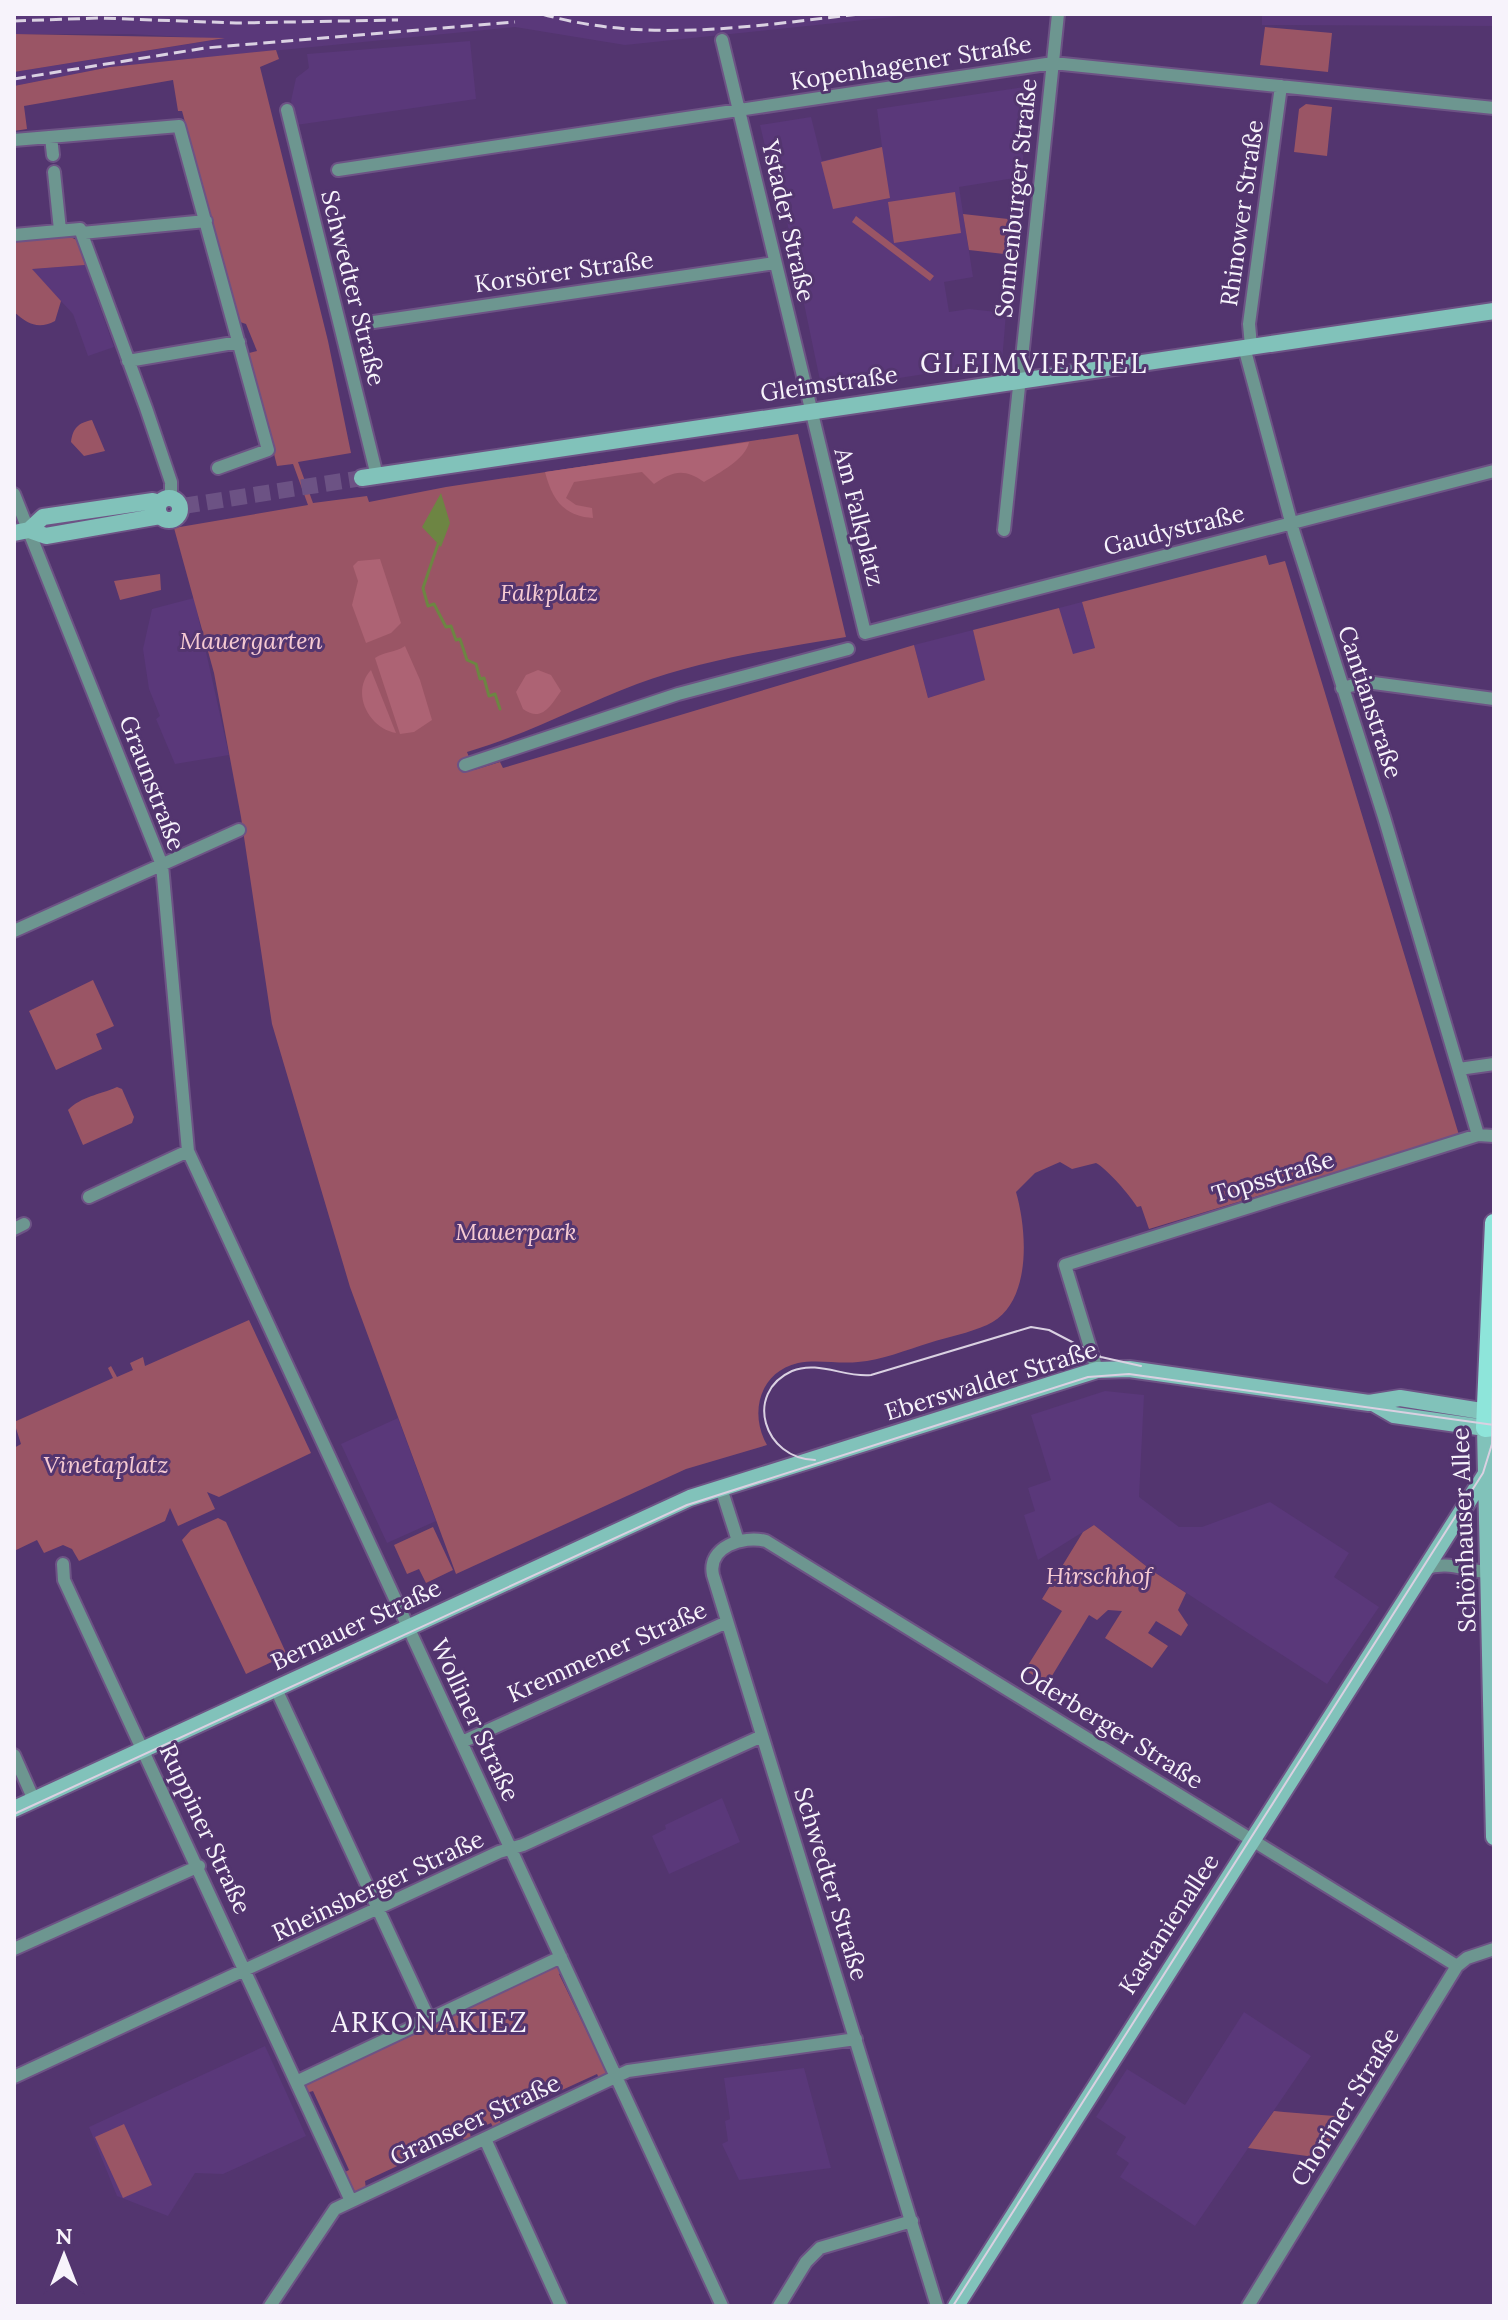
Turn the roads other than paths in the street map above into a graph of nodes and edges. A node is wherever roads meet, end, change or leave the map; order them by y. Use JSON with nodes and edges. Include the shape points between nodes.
{"nodes":[{"id":1,"x":1058,"y":14,"type":"edge"},
{"id":2,"x":722,"y":40,"type":"dead end"},
{"id":3,"x":1053,"y":63,"type":"junction"},
{"id":4,"x":1281,"y":86,"type":"junction"},
{"id":5,"x":1494,"y":108,"type":"edge"},
{"id":6,"x":287,"y":110,"type":"dead end"},
{"id":7,"x":739,"y":110,"type":"junction"},
{"id":8,"x":51,"y":137,"type":"junction"},
{"id":9,"x":14,"y":140,"type":"edge"},
{"id":10,"x":53,"y":155,"type":"dead end"},
{"id":11,"x":338,"y":170,"type":"dead end"},
{"id":12,"x":54,"y":172,"type":"dead end"},
{"id":13,"x":206,"y":221,"type":"junction"},
{"id":14,"x":60,"y":230,"type":"junction"},
{"id":15,"x":82,"y":233,"type":"junction"},
{"id":16,"x":14,"y":235,"type":"edge"},
{"id":17,"x":775,"y":263,"type":"junction"},
{"id":18,"x":1494,"y":311,"type":"edge"},
{"id":19,"x":360,"y":324,"type":"dead end"},
{"id":20,"x":239,"y":342,"type":"junction"},
{"id":21,"x":1248,"y":346,"type":"junction"},
{"id":22,"x":128,"y":361,"type":"junction"},
{"id":23,"x":1019,"y":381,"type":"junction"},
{"id":24,"x":810,"y":412,"type":"junction"},
{"id":25,"x":218,"y":468,"type":"dead end"},
{"id":26,"x":1494,"y":471,"type":"edge"},
{"id":27,"x":369,"y":477,"type":"joint"},
{"id":28,"x":14,"y":494,"type":"edge"},
{"id":29,"x":170,"y":506,"type":"joint"},
{"id":30,"x":1292,"y":523,"type":"junction"},
{"id":31,"x":1004,"y":530,"type":"dead end"},
{"id":32,"x":21,"y":532,"type":"edge"},
{"id":33,"x":865,"y":633,"type":"joint"},
{"id":34,"x":848,"y":649,"type":"dead end"},
{"id":35,"x":1342,"y":688,"type":"junction"},
{"id":36,"x":1494,"y":699,"type":"edge"},
{"id":37,"x":465,"y":765,"type":"dead end"},
{"id":38,"x":239,"y":830,"type":"dead end"},
{"id":39,"x":162,"y":865,"type":"junction"},
{"id":40,"x":14,"y":931,"type":"edge"},
{"id":41,"x":1494,"y":1064,"type":"edge"},
{"id":42,"x":1459,"y":1069,"type":"junction"},
{"id":43,"x":1478,"y":1135,"type":"junction"},
{"id":44,"x":1494,"y":1136,"type":"edge"},
{"id":45,"x":188,"y":1151,"type":"junction"},
{"id":46,"x":89,"y":1197,"type":"dead end"},
{"id":47,"x":1494,"y":1223,"type":"edge"},
{"id":48,"x":1097,"y":1370,"type":"junction"},
{"id":49,"x":1490,"y":1420,"type":"edge"},
{"id":50,"x":1485,"y":1475,"type":"junction"},
{"id":51,"x":721,"y":1488,"type":"junction"},
{"id":52,"x":738,"y":1541,"type":"junction"},
{"id":53,"x":63,"y":1564,"type":"dead end"},
{"id":54,"x":1424,"y":1569,"type":"junction"},
{"id":55,"x":1492,"y":1572,"type":"edge"},
{"id":56,"x":727,"y":1622,"type":"junction"},
{"id":57,"x":408,"y":1627,"type":"junction"},
{"id":58,"x":276,"y":1689,"type":"junction"},
{"id":59,"x":762,"y":1736,"type":"junction"},
{"id":60,"x":462,"y":1742,"type":"junction"},
{"id":61,"x":144,"y":1750,"type":"junction"},
{"id":62,"x":14,"y":1755,"type":"edge"},
{"id":63,"x":34,"y":1800,"type":"junction"},
{"id":64,"x":14,"y":1809,"type":"edge"},
{"id":65,"x":1494,"y":1837,"type":"edge"},
{"id":66,"x":1252,"y":1839,"type":"junction"},
{"id":67,"x":510,"y":1849,"type":"junction"},
{"id":68,"x":199,"y":1866,"type":"junction"},
{"id":69,"x":378,"y":1909,"type":"junction"},
{"id":70,"x":14,"y":1949,"type":"edge"},
{"id":71,"x":1494,"y":1949,"type":"edge"},
{"id":72,"x":561,"y":1957,"type":"junction"},
{"id":73,"x":1457,"y":1966,"type":"junction"},
{"id":74,"x":247,"y":1970,"type":"junction"},
{"id":75,"x":429,"y":2019,"type":"junction"},
{"id":76,"x":856,"y":2039,"type":"junction"},
{"id":77,"x":14,"y":2077,"type":"edge"},
{"id":78,"x":616,"y":2078,"type":"junction"},
{"id":79,"x":296,"y":2082,"type":"junction"},
{"id":80,"x":485,"y":2139,"type":"junction"},
{"id":81,"x":351,"y":2201,"type":"junction"},
{"id":82,"x":912,"y":2221,"type":"junction"},
{"id":83,"x":275,"y":2304,"type":"edge"},
{"id":84,"x":561,"y":2306,"type":"edge"},
{"id":85,"x":722,"y":2306,"type":"edge"},
{"id":86,"x":779,"y":2306,"type":"edge"},
{"id":87,"x":937,"y":2306,"type":"edge"},
{"id":88,"x":956,"y":2306,"type":"edge"},
{"id":89,"x":1248,"y":2306,"type":"edge"}],
"edges":[{"from":1,"to":3,"type":"street","name":"Sonnenburger Straße"},
{"from":2,"to":7,"type":"street","name":"Ystader Straße"},
{"from":3,"to":4,"type":"street","name":"Kopenhagener Straße"},
{"from":3,"to":7,"type":"street","name":"Kopenhagener Straße"},
{"from":3,"to":23,"type":"street","name":"Sonnenburger Straße"},
{"from":4,"to":5,"type":"street","name":"Kopenhagener Straße"},
{"from":4,"to":21,"type":"street","name":"Rhinower Straße"},
{"from":6,"to":27,"type":"street","name":"Schwedter Straße"},
{"from":7,"to":11,"type":"street","name":"Kopenhagener Straße"},
{"from":7,"to":17,"type":"street","name":"Ystader Straße"},
{"from":8,"to":9,"type":"street"},
{"from":8,"to":10,"type":"street"},
{"from":8,"to":13,"type":"street","via":[[179,126]]},
{"from":12,"to":14,"type":"street"},
{"from":13,"to":15,"type":"street"},
{"from":13,"to":20,"type":"street"},
{"from":14,"to":15,"type":"street"},
{"from":14,"to":16,"type":"street"},
{"from":15,"to":22,"type":"street"},
{"from":17,"to":19,"type":"street","name":"Korsörer Straße"},
{"from":17,"to":24,"type":"street","name":"Ystader Straße"},
{"from":18,"to":21,"type":"street","name":"Gleimstraße"},
{"from":20,"to":22,"type":"street"},
{"from":20,"to":25,"type":"street","via":[[268,450]]},
{"from":21,"to":23,"type":"street","name":"Gleimstraße"},
{"from":21,"to":30,"type":"street","name":"Cantianstraße"},
{"from":22,"to":29,"type":"street","via":[[171,482]]},
{"from":23,"to":24,"type":"street","name":"Gleimstraße"},
{"from":23,"to":31,"type":"street","name":"Sonnenburger Straße"},
{"from":24,"to":27,"type":"street","name":"Gleimstraße"},
{"from":24,"to":33,"type":"street","name":"Am Falkplatz"},
{"from":26,"to":30,"type":"street","name":"Gaudystraße"},
{"from":28,"to":32,"type":"street","name":"Graunstraße"},
{"from":29,"to":32,"type":"street","via":[[148,502],[43,517]]},
{"from":30,"to":33,"type":"street","name":"Gaudystraße"},
{"from":30,"to":35,"type":"street","name":"Cantianstraße"},
{"from":32,"to":39,"type":"street","name":"Graunstraße"},
{"from":34,"to":37,"type":"street","via":[[678,694]]},
{"from":35,"to":36,"type":"street","via":[[1366,682]]},
{"from":35,"to":42,"type":"street","name":"Cantianstraße"},
{"from":38,"to":39,"type":"street"},
{"from":39,"to":40,"type":"street"},
{"from":39,"to":45,"type":"street","name":"Graunstraße"},
{"from":41,"to":42,"type":"street"},
{"from":42,"to":43,"type":"street","name":"Cantianstraße"},
{"from":43,"to":44,"type":"street","name":"Topsstraße"},
{"from":43,"to":48,"type":"street","name":"Topsstraße","via":[[1065,1265]]},
{"from":45,"to":46,"type":"street"},
{"from":45,"to":57,"type":"street","name":"Wolliner Straße"},
{"from":47,"to":49,"type":"main road","name":"Schönhauser Allee"},
{"from":48,"to":49,"type":"street","name":"Eberswalder Straße","via":[[1129,1369],[1375,1404],[1394,1415]]},
{"from":48,"to":51,"type":"street","name":"Eberswalder Straße"},
{"from":49,"to":50,"type":"street","name":"Schönhauser Allee"},
{"from":50,"to":54,"type":"street","name":"Kastanienallee"},
{"from":50,"to":55,"type":"street","name":"Schönhauser Allee"},
{"from":51,"to":52,"type":"street"},
{"from":51,"to":57,"type":"street","name":"Bernauer Straße"},
{"from":52,"to":56,"type":"street","name":"Schwedter Straße","via":[[718,1553],[711,1568]]},
{"from":52,"to":66,"type":"street","name":"Oderberger Straße","via":[[766,1541]]},
{"from":53,"to":61,"type":"street","name":"Ruppiner Straße","via":[[64,1580]]},
{"from":54,"to":55,"type":"street","via":[[1447,1563]]},
{"from":54,"to":66,"type":"street","name":"Kastanienallee"},
{"from":55,"to":65,"type":"street","name":"Schönhauser Allee"},
{"from":56,"to":59,"type":"street","name":"Schwedter Straße"},
{"from":56,"to":60,"type":"street","name":"Kremmener Straße"},
{"from":57,"to":58,"type":"street","name":"Bernauer Straße"},
{"from":57,"to":60,"type":"street","name":"Wolliner Straße"},
{"from":58,"to":61,"type":"street","name":"Bernauer Straße"},
{"from":58,"to":69,"type":"street"},
{"from":59,"to":67,"type":"street","name":"Rheinsberger Straße"},
{"from":59,"to":76,"type":"street","name":"Schwedter Straße"},
{"from":60,"to":67,"type":"street","name":"Wolliner Straße"},
{"from":61,"to":63,"type":"street","name":"Bernauer Straße"},
{"from":61,"to":68,"type":"street","name":"Ruppiner Straße"},
{"from":62,"to":63,"type":"street"},
{"from":63,"to":64,"type":"street","name":"Bernauer Straße"},
{"from":66,"to":73,"type":"street","name":"Oderberger Straße"},
{"from":66,"to":88,"type":"street","name":"Kastanienallee"},
{"from":67,"to":69,"type":"street","name":"Rheinsberger Straße"},
{"from":67,"to":72,"type":"street","name":"Wolliner Straße"},
{"from":68,"to":70,"type":"street"},
{"from":68,"to":74,"type":"street","name":"Ruppiner Straße"},
{"from":69,"to":74,"type":"street","name":"Rheinsberger Straße"},
{"from":69,"to":75,"type":"street"},
{"from":71,"to":73,"type":"street"},
{"from":72,"to":75,"type":"street"},
{"from":72,"to":78,"type":"street","name":"Wolliner Straße"},
{"from":73,"to":89,"type":"street","name":"Choriner Straße"},
{"from":74,"to":77,"type":"street","name":"Rheinsberger Straße"},
{"from":74,"to":79,"type":"street","name":"Ruppiner Straße"},
{"from":75,"to":79,"type":"street"},
{"from":76,"to":78,"type":"street","name":"Granseer Straße","via":[[628,2071]]},
{"from":76,"to":82,"type":"street","name":"Schwedter Straße"},
{"from":78,"to":80,"type":"street","name":"Granseer Straße"},
{"from":78,"to":85,"type":"street","name":"Wolliner Straße"},
{"from":79,"to":81,"type":"street","name":"Ruppiner Straße"},
{"from":80,"to":81,"type":"street","name":"Granseer Straße"},
{"from":80,"to":84,"type":"street"},
{"from":81,"to":83,"type":"street","name":"Granseer Straße","via":[[335,2209]]},
{"from":82,"to":86,"type":"street","via":[[820,2248]]},
{"from":82,"to":87,"type":"street","name":"Schwedter Straße"}]}
